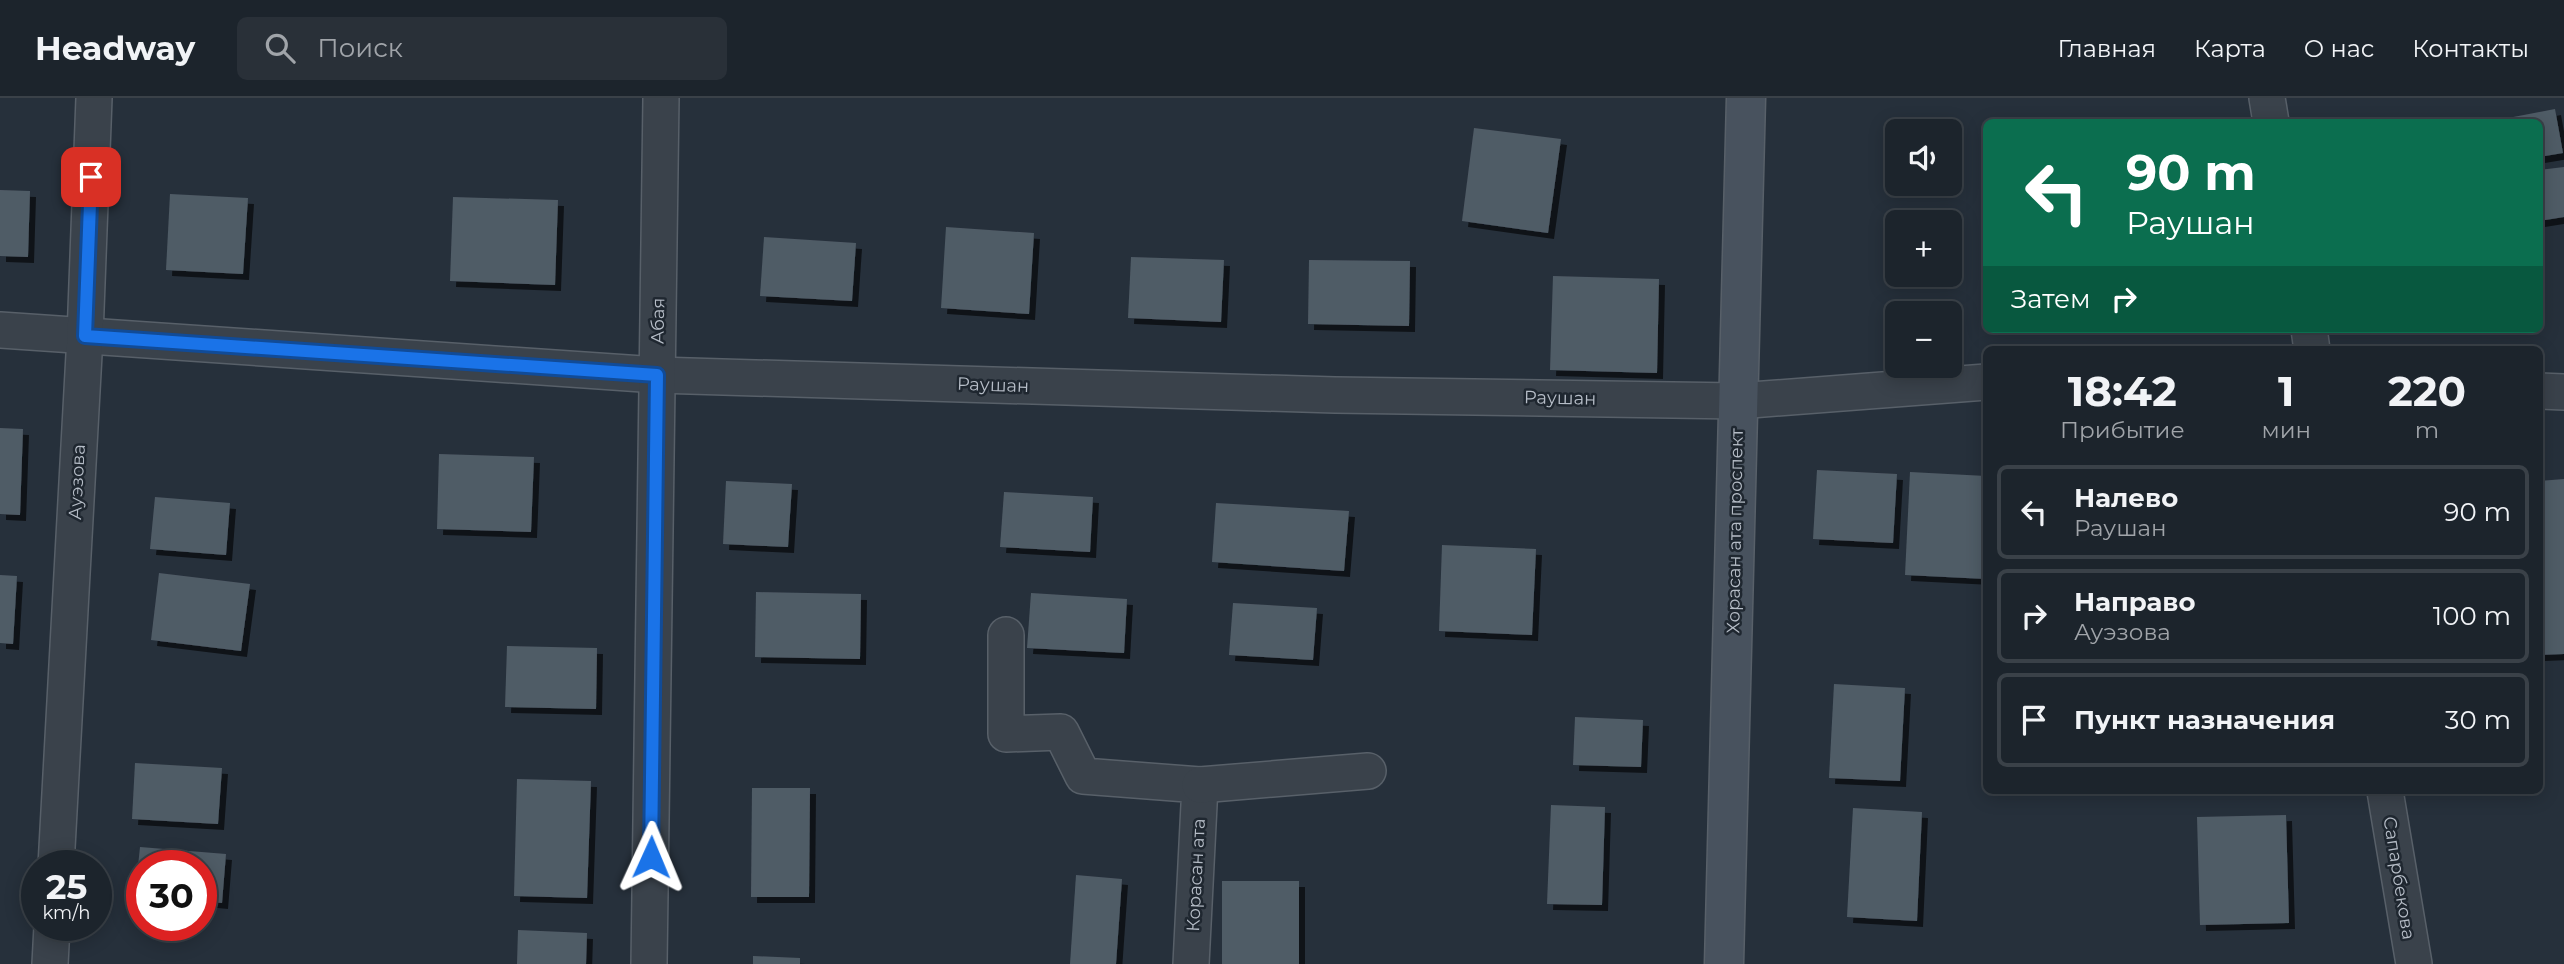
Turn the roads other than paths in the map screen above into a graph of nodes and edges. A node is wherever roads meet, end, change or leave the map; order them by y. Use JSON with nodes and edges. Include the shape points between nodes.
{"nodes":[{"id":1,"x":94,"y":98,"type":"edge"},
{"id":2,"x":661,"y":98,"type":"edge"},
{"id":3,"x":1746,"y":98,"type":"edge"},
{"id":4,"x":2267,"y":98,"type":"edge"},
{"id":5,"x":2270,"y":119,"type":"edge"},
{"id":6,"x":0,"y":330,"type":"edge"},
{"id":7,"x":85,"y":336,"type":"junction"},
{"id":8,"x":657,"y":375,"type":"junction"},
{"id":9,"x":1983,"y":382,"type":"edge"},
{"id":10,"x":2543,"y":391,"type":"edge"},
{"id":11,"x":2564,"y":392,"type":"edge"},
{"id":12,"x":1738,"y":401,"type":"junction"},
{"id":13,"x":1006,"y":635,"type":"dead end"},
{"id":14,"x":1368,"y":771,"type":"dead end"},
{"id":15,"x":1200,"y":785,"type":"junction"},
{"id":16,"x":2386,"y":794,"type":"edge"},
{"id":17,"x":57,"y":850,"type":"edge"},
{"id":18,"x":51,"y":941,"type":"edge"},
{"id":19,"x":50,"y":964,"type":"edge"},
{"id":20,"x":649,"y":964,"type":"edge"},
{"id":21,"x":1191,"y":964,"type":"edge"},
{"id":22,"x":1724,"y":964,"type":"edge"},
{"id":23,"x":2414,"y":964,"type":"edge"}],
"edges":[{"from":1,"to":7,"type":"street","name":"Ауэзова"},
{"from":2,"to":8,"type":"street","name":"Абая"},
{"from":3,"to":12,"type":"main road","name":"Хорасан ата проспект"},
{"from":4,"to":5,"type":"street"},
{"from":6,"to":7,"type":"street","name":"Раушан"},
{"from":7,"to":8,"type":"street","name":"Раушан"},
{"from":7,"to":17,"type":"street","name":"Ауэзова"},
{"from":8,"to":12,"type":"street","name":"Раушан","via":[[1335,395]]},
{"from":8,"to":20,"type":"street","name":"Абая"},
{"from":9,"to":12,"type":"street","name":"Раушан"},
{"from":10,"to":11,"type":"street"},
{"from":12,"to":22,"type":"main road","name":"Хорасан ата проспект"},
{"from":13,"to":15,"type":"street","via":[[1006,734],[1061,732],[1083,776]]},
{"from":14,"to":15,"type":"street"},
{"from":15,"to":21,"type":"street","name":"Корасан ата"},
{"from":16,"to":23,"type":"street","name":"Сапарбекова"},
{"from":18,"to":19,"type":"street"}]}
